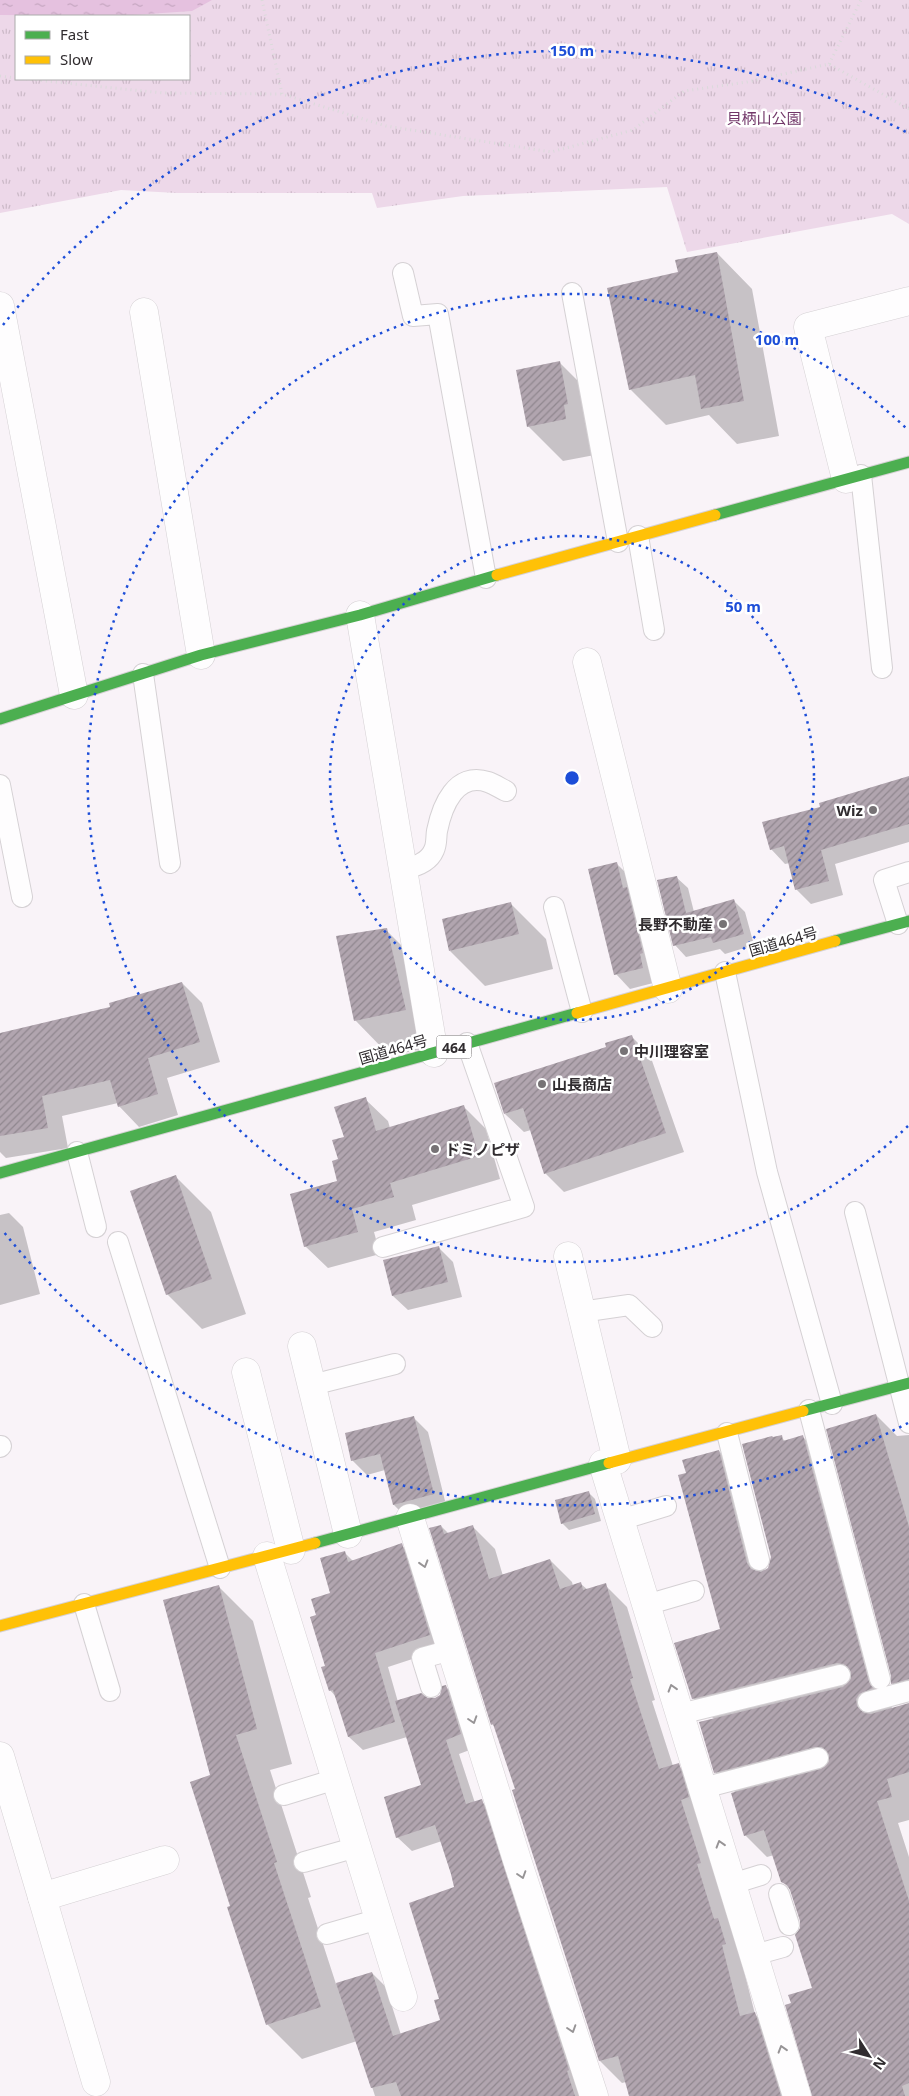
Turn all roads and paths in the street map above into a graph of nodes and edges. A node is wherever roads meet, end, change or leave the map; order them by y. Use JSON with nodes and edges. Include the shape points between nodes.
{"nodes":[{"id":1,"x":262,"y":0,"type":"edge"},
{"id":2,"x":861,"y":0,"type":"edge"},
{"id":3,"x":829,"y":64,"type":"junction"},
{"id":4,"x":0,"y":76,"type":"edge"},
{"id":5,"x":15,"y":78,"type":"edge"},
{"id":6,"x":36,"y":80,"type":"edge"},
{"id":7,"x":282,"y":94,"type":"junction"},
{"id":8,"x":909,"y":109,"type":"edge"},
{"id":9,"x":404,"y":273,"type":"dead end"},
{"id":10,"x":572,"y":294,"type":"dead end"},
{"id":11,"x":909,"y":301,"type":"edge"},
{"id":12,"x":0,"y":306,"type":"edge"},
{"id":13,"x":144,"y":312,"type":"dead end"},
{"id":14,"x":909,"y":462,"type":"edge"},
{"id":15,"x":854,"y":477,"type":"junction"},
{"id":16,"x":638,"y":536,"type":"junction"},
{"id":17,"x":618,"y":542,"type":"junction"},
{"id":18,"x":486,"y":578,"type":"junction"},
{"id":19,"x":360,"y":615,"type":"junction"},
{"id":20,"x":654,"y":630,"type":"dead end"},
{"id":21,"x":201,"y":655,"type":"junction"},
{"id":22,"x":586,"y":662,"type":"dead end"},
{"id":23,"x":882,"y":668,"type":"dead end"},
{"id":24,"x":143,"y":674,"type":"junction"},
{"id":25,"x":74,"y":696,"type":"junction"},
{"id":26,"x":0,"y":719,"type":"edge"},
{"id":27,"x":0,"y":785,"type":"edge"},
{"id":28,"x":506,"y":791,"type":"dead end"},
{"id":29,"x":170,"y":863,"type":"dead end"},
{"id":30,"x":403,"y":869,"type":"junction"},
{"id":31,"x":909,"y":872,"type":"edge"},
{"id":32,"x":22,"y":897,"type":"dead end"},
{"id":33,"x":554,"y":906,"type":"dead end"},
{"id":34,"x":903,"y":923,"type":"edge"},
{"id":35,"x":725,"y":972,"type":"junction"},
{"id":36,"x":668,"y":989,"type":"junction"},
{"id":37,"x":582,"y":1012,"type":"junction"},
{"id":38,"x":467,"y":1043,"type":"junction"},
{"id":39,"x":434,"y":1053,"type":"junction"},
{"id":40,"x":77,"y":1152,"type":"junction"},
{"id":41,"x":0,"y":1173,"type":"edge"},
{"id":42,"x":855,"y":1212,"type":"dead end"},
{"id":43,"x":96,"y":1227,"type":"dead end"},
{"id":44,"x":118,"y":1242,"type":"dead end"},
{"id":45,"x":383,"y":1247,"type":"dead end"},
{"id":46,"x":568,"y":1256,"type":"dead end"},
{"id":47,"x":581,"y":1312,"type":"junction"},
{"id":48,"x":652,"y":1327,"type":"dead end"},
{"id":49,"x":302,"y":1346,"type":"dead end"},
{"id":50,"x":395,"y":1364,"type":"dead end"},
{"id":51,"x":246,"y":1372,"type":"dead end"},
{"id":52,"x":312,"y":1384,"type":"junction"},
{"id":53,"x":904,"y":1384,"type":"edge"},
{"id":54,"x":832,"y":1404,"type":"junction"},
{"id":55,"x":809,"y":1410,"type":"junction"},
{"id":56,"x":909,"y":1423,"type":"edge"},
{"id":57,"x":727,"y":1433,"type":"junction"},
{"id":58,"x":610,"y":1462,"type":"junction"},
{"id":59,"x":666,"y":1506,"type":"dead end"},
{"id":60,"x":410,"y":1518,"type":"junction"},
{"id":61,"x":620,"y":1520,"type":"junction"},
{"id":62,"x":348,"y":1534,"type":"junction"},
{"id":63,"x":279,"y":1553,"type":"junction"},
{"id":64,"x":760,"y":1560,"type":"dead end"},
{"id":65,"x":220,"y":1568,"type":"junction"},
{"id":66,"x":694,"y":1591,"type":"dead end"},
{"id":67,"x":84,"y":1604,"type":"junction"},
{"id":68,"x":646,"y":1605,"type":"junction"},
{"id":69,"x":0,"y":1626,"type":"edge"},
{"id":70,"x":450,"y":1650,"type":"junction"},
{"id":71,"x":840,"y":1674,"type":"dead end"},
{"id":72,"x":880,"y":1679,"type":"dead end"},
{"id":73,"x":431,"y":1687,"type":"dead end"},
{"id":74,"x":110,"y":1691,"type":"dead end"},
{"id":75,"x":909,"y":1691,"type":"edge"},
{"id":76,"x":868,"y":1702,"type":"dead end"},
{"id":77,"x":680,"y":1714,"type":"junction"},
{"id":78,"x":0,"y":1756,"type":"edge"},
{"id":79,"x":818,"y":1758,"type":"dead end"},
{"id":80,"x":336,"y":1779,"type":"junction"},
{"id":81,"x":703,"y":1788,"type":"junction"},
{"id":82,"x":284,"y":1795,"type":"dead end"},
{"id":83,"x":357,"y":1846,"type":"junction"},
{"id":84,"x":165,"y":1860,"type":"dead end"},
{"id":85,"x":304,"y":1862,"type":"dead end"},
{"id":86,"x":761,"y":1875,"type":"dead end"},
{"id":87,"x":732,"y":1884,"type":"junction"},
{"id":88,"x":779,"y":1894,"type":"dead end"},
{"id":89,"x":42,"y":1897,"type":"junction"},
{"id":90,"x":379,"y":1919,"type":"junction"},
{"id":91,"x":789,"y":1925,"type":"dead end"},
{"id":92,"x":327,"y":1934,"type":"dead end"},
{"id":93,"x":783,"y":1947,"type":"dead end"},
{"id":94,"x":754,"y":1955,"type":"junction"},
{"id":95,"x":403,"y":1997,"type":"dead end"},
{"id":96,"x":96,"y":2082,"type":"dead end"},
{"id":97,"x":594,"y":2096,"type":"edge"},
{"id":98,"x":797,"y":2096,"type":"edge"}],
"edges":[{"from":1,"to":7,"type":"path"},
{"from":2,"to":3,"type":"path"},
{"from":3,"to":7,"type":"path","via":[[747,82],[684,91],[633,130],[551,152],[386,126]]},
{"from":3,"to":8,"type":"path"},
{"from":4,"to":5,"type":"path"},
{"from":6,"to":7,"type":"path","via":[[163,93]]},
{"from":9,"to":18,"type":"lane","via":[[414,316],[438,314]]},
{"from":10,"to":17,"type":"lane"},
{"from":11,"to":15,"type":"street","via":[[808,327]]},
{"from":12,"to":25,"type":"street"},
{"from":13,"to":21,"type":"street"},
{"from":14,"to":15,"type":"main road"},
{"from":15,"to":16,"type":"main road"},
{"from":15,"to":23,"type":"lane"},
{"from":16,"to":17,"type":"main road"},
{"from":16,"to":20,"type":"lane"},
{"from":17,"to":18,"type":"main road"},
{"from":18,"to":19,"type":"main road"},
{"from":19,"to":21,"type":"main road"},
{"from":19,"to":30,"type":"street"},
{"from":21,"to":24,"type":"main road"},
{"from":22,"to":36,"type":"street"},
{"from":24,"to":25,"type":"main road"},
{"from":24,"to":29,"type":"lane"},
{"from":25,"to":26,"type":"main road"},
{"from":27,"to":32,"type":"lane"},
{"from":28,"to":30,"type":"lane","via":[[487,781],[470,781],[453,791],[444,804],[435,849],[427,859]]},
{"from":30,"to":39,"type":"street"},
{"from":31,"to":34,"type":"lane","via":[[884,880]]},
{"from":33,"to":37,"type":"lane"},
{"from":34,"to":35,"type":"main road","name":"国道464号","number":"464"},
{"from":35,"to":36,"type":"main road","name":"国道464号","number":"464"},
{"from":35,"to":54,"type":"lane","via":[[768,1172]]},
{"from":36,"to":37,"type":"main road","name":"国道464号","number":"464"},
{"from":37,"to":38,"type":"main road","name":"国道464号","number":"464"},
{"from":38,"to":39,"type":"main road","name":"国道464号","number":"464"},
{"from":38,"to":45,"type":"lane","via":[[524,1207]]},
{"from":39,"to":40,"type":"main road","name":"国道464号","number":"464"},
{"from":40,"to":41,"type":"main road","name":"国道464号","number":"464"},
{"from":40,"to":43,"type":"lane"},
{"from":42,"to":53,"type":"lane"},
{"from":44,"to":65,"type":"lane"},
{"from":46,"to":47,"type":"street"},
{"from":47,"to":48,"type":"lane","via":[[629,1305]]},
{"from":47,"to":58,"type":"street"},
{"from":49,"to":52,"type":"street"},
{"from":50,"to":52,"type":"lane"},
{"from":51,"to":63,"type":"street"},
{"from":52,"to":62,"type":"street"},
{"from":53,"to":54,"type":"main road"},
{"from":53,"to":56,"type":"lane"},
{"from":54,"to":55,"type":"main road"},
{"from":55,"to":57,"type":"main road"},
{"from":55,"to":72,"type":"lane"},
{"from":57,"to":58,"type":"main road"},
{"from":57,"to":64,"type":"lane"},
{"from":58,"to":60,"type":"main road"},
{"from":58,"to":61,"type":"street"},
{"from":59,"to":61,"type":"lane"},
{"from":60,"to":62,"type":"main road"},
{"from":60,"to":70,"type":"street","one_way":true},
{"from":61,"to":68,"type":"street"},
{"from":62,"to":63,"type":"main road"},
{"from":63,"to":65,"type":"main road"},
{"from":63,"to":80,"type":"street"},
{"from":65,"to":67,"type":"main road"},
{"from":66,"to":68,"type":"lane"},
{"from":67,"to":69,"type":"main road"},
{"from":67,"to":74,"type":"lane"},
{"from":77,"to":68,"type":"street","one_way":true},
{"from":70,"to":73,"type":"lane","via":[[422,1658]]},
{"from":70,"to":97,"type":"street","one_way":true},
{"from":71,"to":77,"type":"lane"},
{"from":75,"to":76,"type":"lane"},
{"from":77,"to":81,"type":"street"},
{"from":78,"to":89,"type":"street"},
{"from":79,"to":81,"type":"lane"},
{"from":80,"to":82,"type":"lane"},
{"from":80,"to":83,"type":"street"},
{"from":87,"to":81,"type":"street","one_way":true},
{"from":83,"to":85,"type":"lane"},
{"from":83,"to":90,"type":"street"},
{"from":84,"to":89,"type":"street"},
{"from":86,"to":87,"type":"lane"},
{"from":87,"to":94,"type":"street"},
{"from":88,"to":91,"type":"lane"},
{"from":89,"to":96,"type":"street"},
{"from":90,"to":92,"type":"lane"},
{"from":90,"to":95,"type":"street"},
{"from":93,"to":94,"type":"lane"},
{"from":98,"to":94,"type":"street","one_way":true}]}
